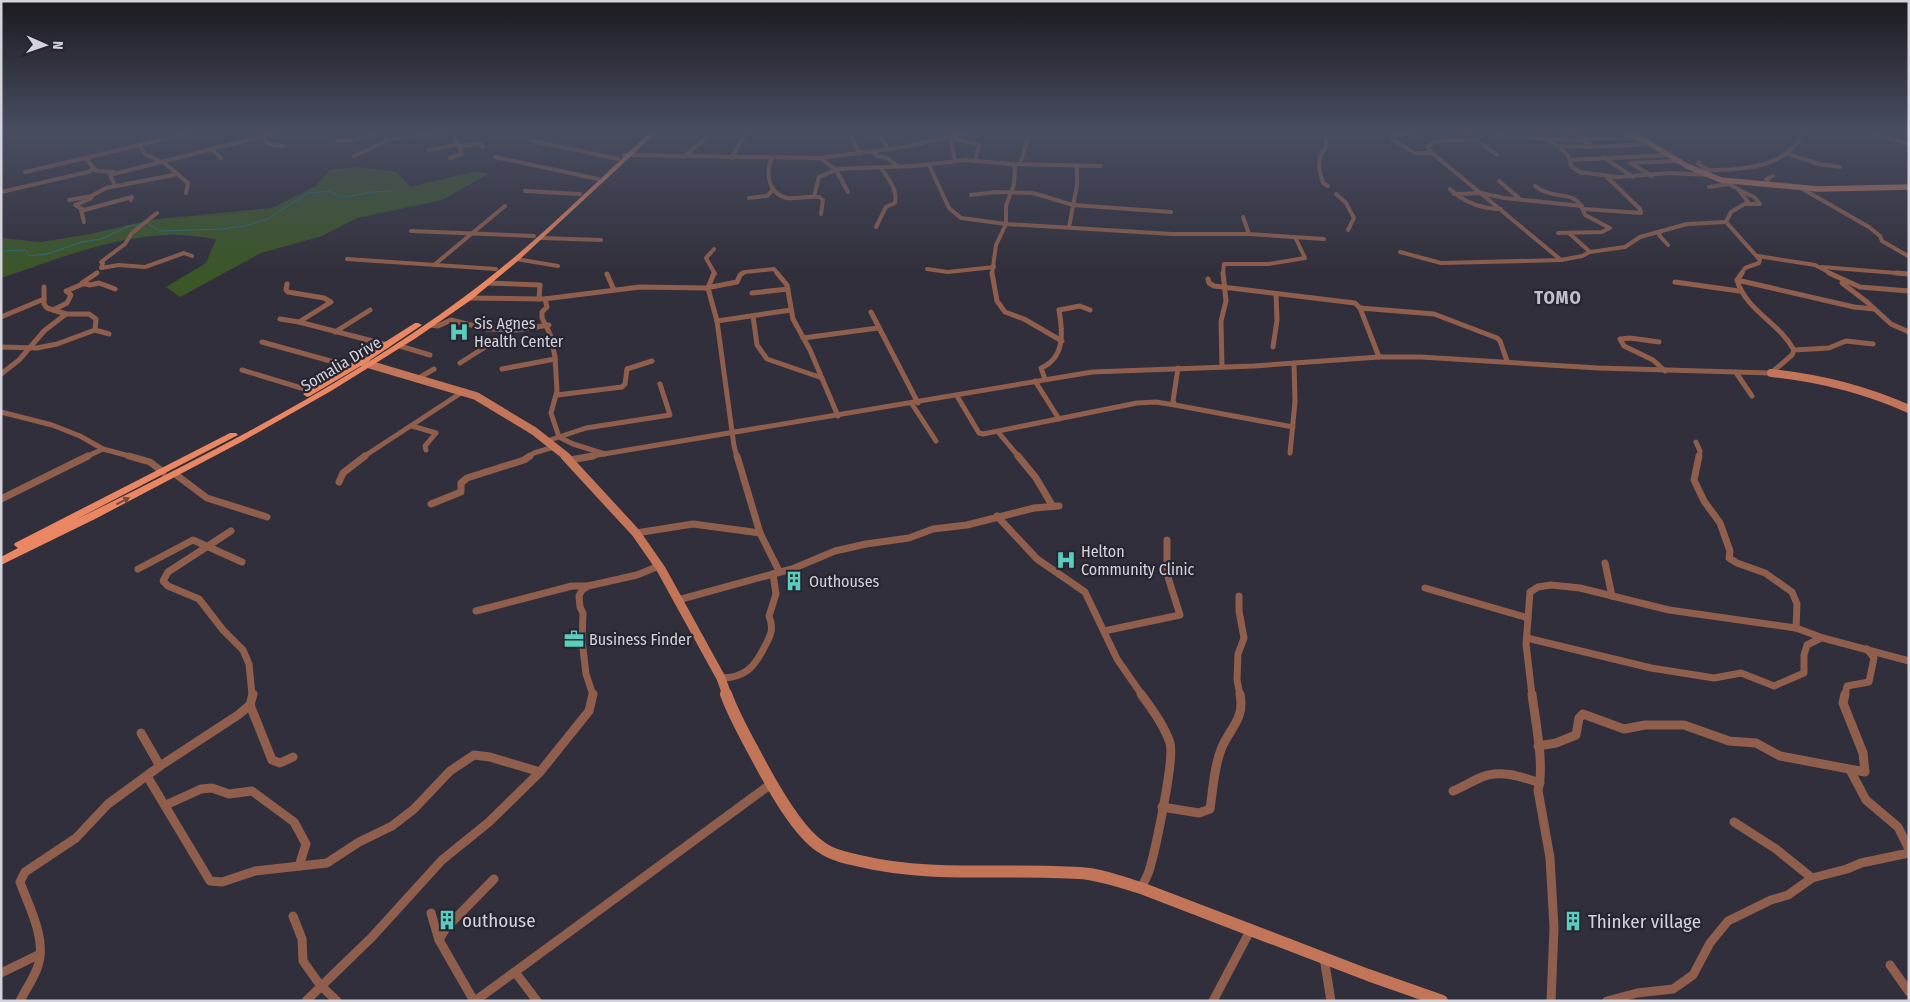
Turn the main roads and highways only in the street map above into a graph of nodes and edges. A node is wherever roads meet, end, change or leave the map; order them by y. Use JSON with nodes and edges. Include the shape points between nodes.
{"nodes":[{"id":1,"x":599,"y":179,"type":"edge"},
{"id":2,"x":600,"y":179,"type":"edge"},
{"id":3,"x":538,"y":237,"type":"junction"},
{"id":4,"x":361,"y":365,"type":"junction"},
{"id":5,"x":1,"y":554,"type":"edge"},
{"id":6,"x":1,"y":561,"type":"edge"}],
"edges":[{"from":1,"to":3,"type":"main road","name":"Somalia Drive"},
{"from":2,"to":3,"type":"main road","name":"Somalia Drive"},
{"from":3,"to":4,"type":"main road","name":"Somalia Drive"},
{"from":3,"to":4,"type":"main road","name":"Somalia Drive","via":[[487,283],[430,325],[400,346]]},
{"from":4,"to":5,"type":"main road","name":"Somalia Drive","via":[[163,472]]},
{"from":6,"to":4,"type":"main road","name":"Somalia Drive","one_way":true,"via":[[175,474]]}]}
